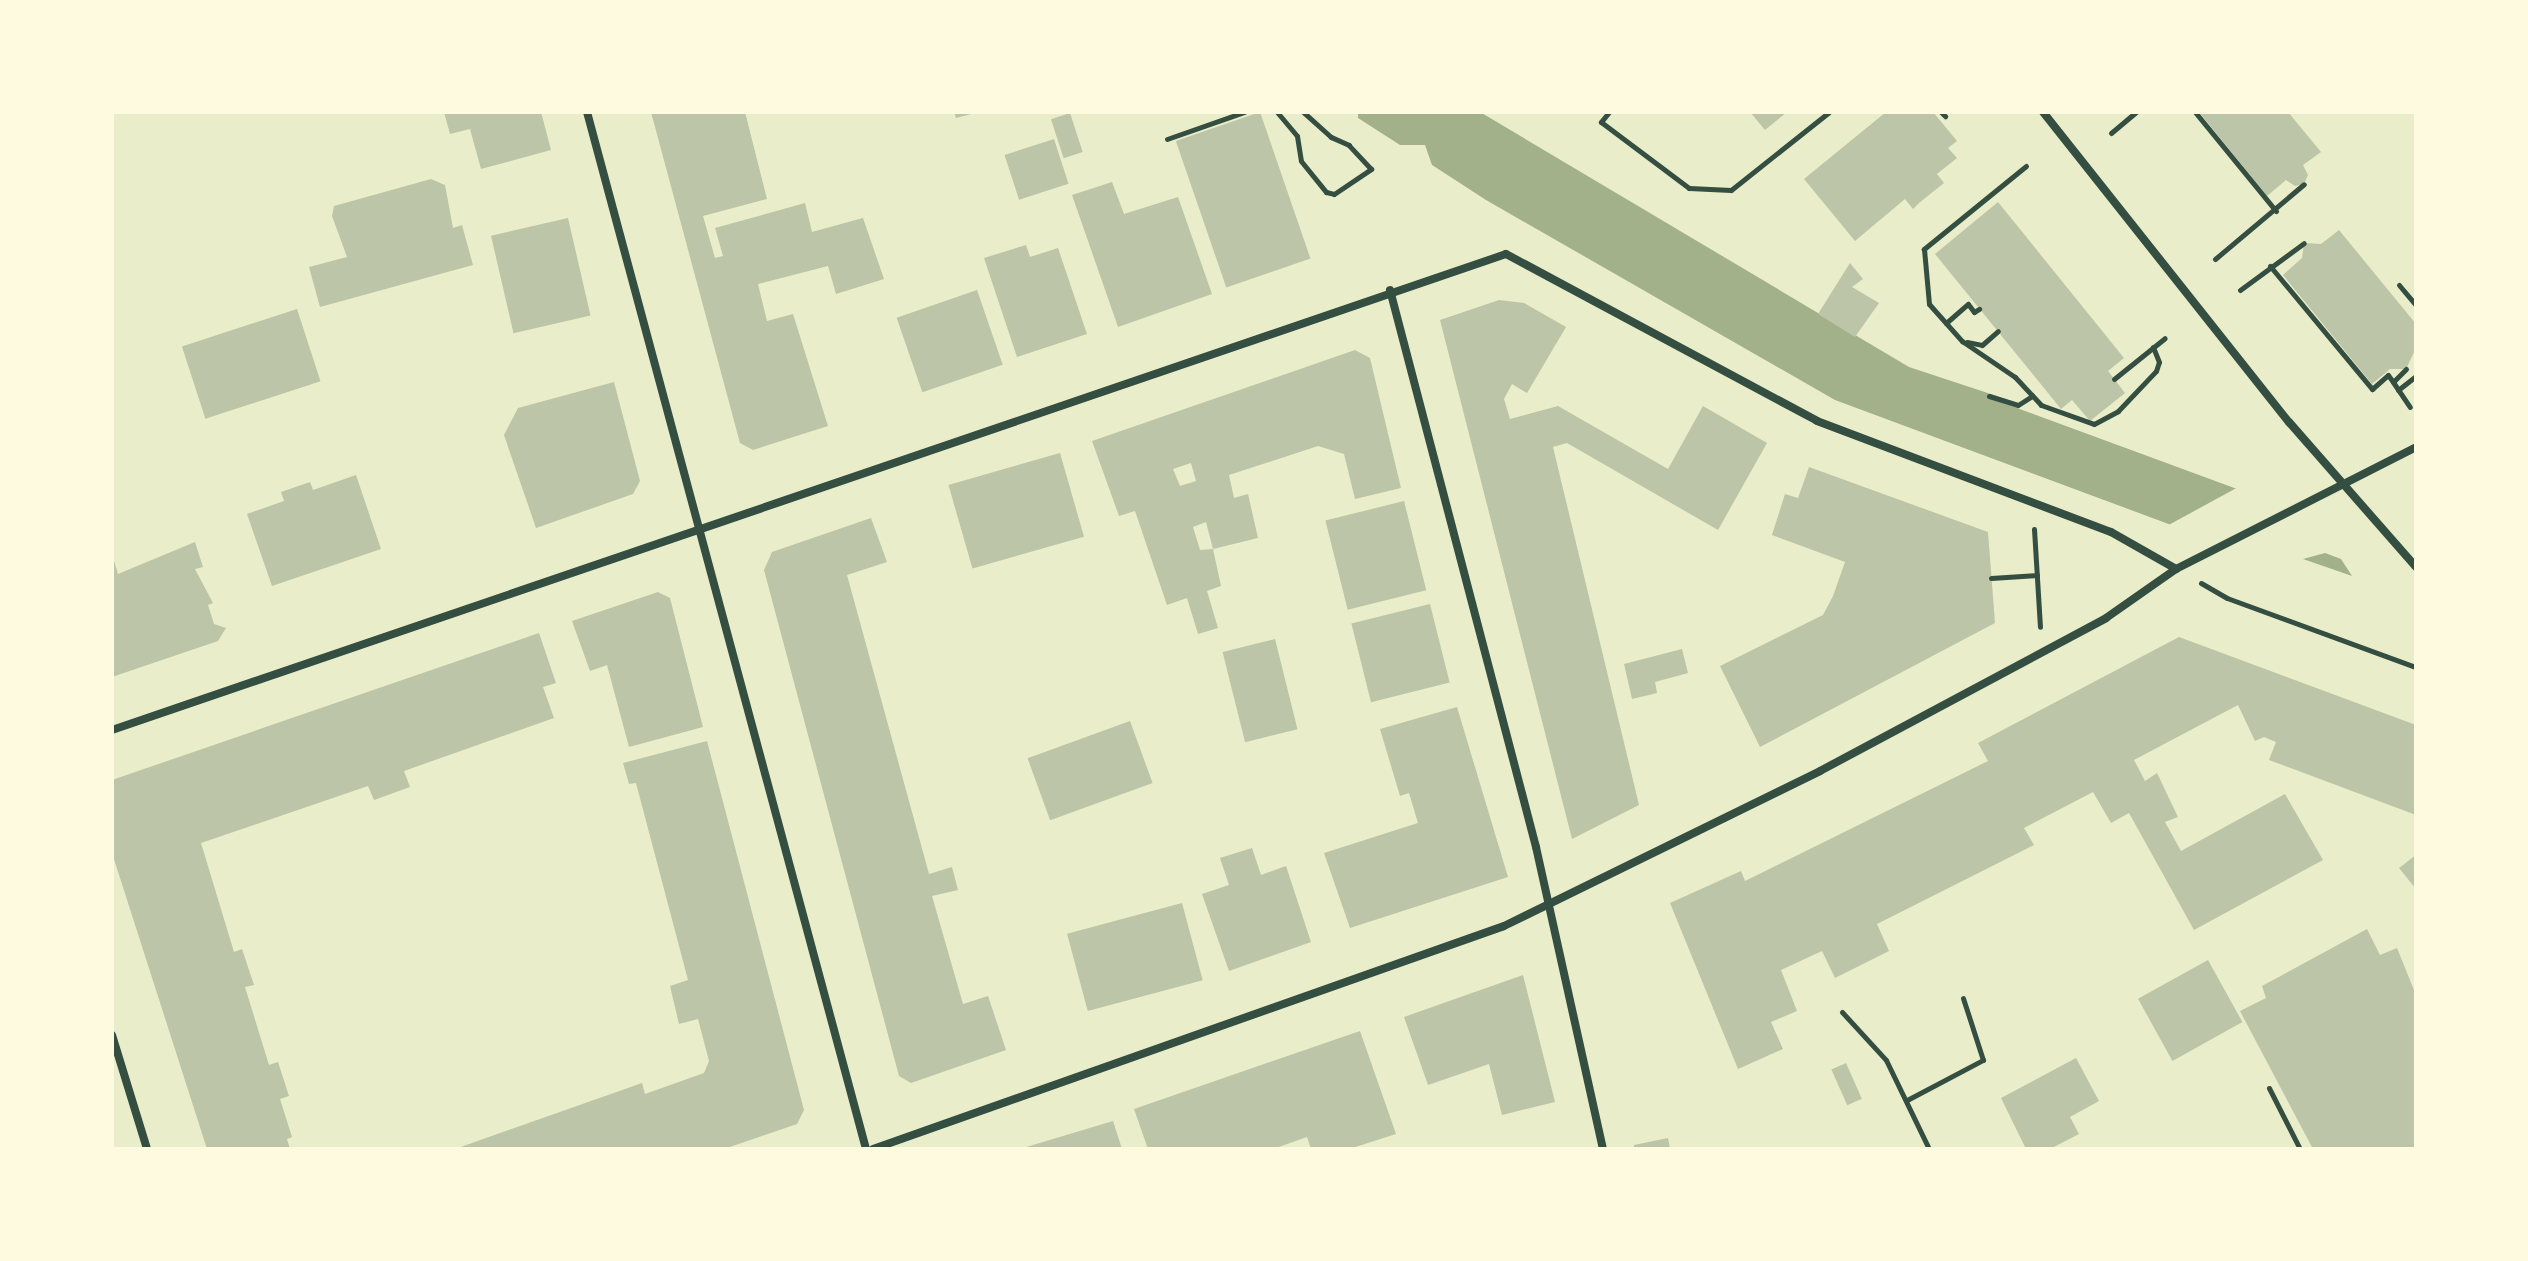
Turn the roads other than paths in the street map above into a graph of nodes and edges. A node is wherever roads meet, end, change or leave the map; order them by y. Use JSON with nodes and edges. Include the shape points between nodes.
{"nodes":[{"id":1,"x":587,"y":112,"type":"edge"},
{"id":2,"x":2043,"y":112,"type":"edge"},
{"id":3,"x":1390,"y":290,"type":"junction"},
{"id":4,"x":2416,"y":447,"type":"edge"},
{"id":5,"x":2345,"y":484,"type":"junction"},
{"id":6,"x":700,"y":532,"type":"junction"},
{"id":7,"x":2416,"y":567,"type":"edge"},
{"id":8,"x":2176,"y":569,"type":"junction"},
{"id":9,"x":112,"y":730,"type":"edge"},
{"id":10,"x":1548,"y":903,"type":"junction"},
{"id":11,"x":112,"y":1035,"type":"edge"},
{"id":12,"x":147,"y":1149,"type":"edge"},
{"id":13,"x":866,"y":1149,"type":"edge"},
{"id":14,"x":873,"y":1149,"type":"edge"},
{"id":15,"x":1603,"y":1149,"type":"edge"}],
"edges":[{"from":1,"to":6,"type":"street"},
{"from":2,"to":5,"type":"street"},
{"from":3,"to":6,"type":"street"},
{"from":3,"to":8,"type":"street","via":[[1506,254],[1817,421],[2111,532]]},
{"from":3,"to":10,"type":"street"},
{"from":4,"to":5,"type":"street"},
{"from":5,"to":7,"type":"street"},
{"from":5,"to":8,"type":"street"},
{"from":6,"to":9,"type":"street"},
{"from":6,"to":13,"type":"street"},
{"from":8,"to":10,"type":"street","via":[[2106,618],[1820,771]]},
{"from":10,"to":14,"type":"street","via":[[1489,931]]},
{"from":10,"to":15,"type":"street"},
{"from":11,"to":12,"type":"street"}]}
